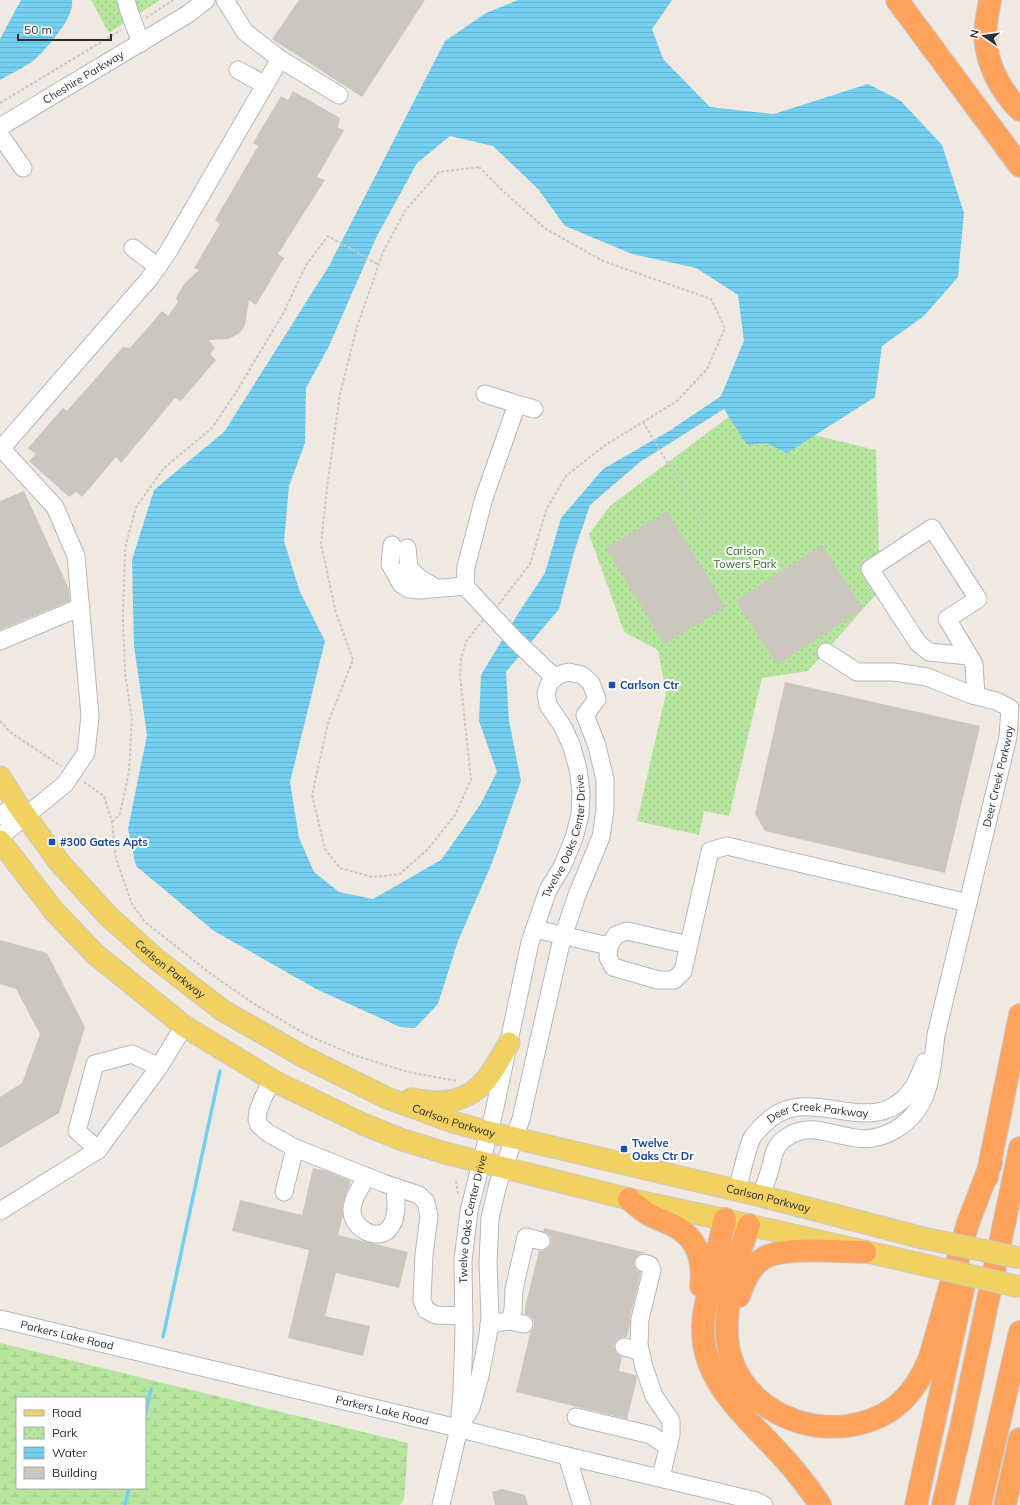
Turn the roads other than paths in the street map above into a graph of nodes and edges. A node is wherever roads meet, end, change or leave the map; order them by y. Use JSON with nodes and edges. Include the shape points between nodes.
{"nodes":[{"id":1,"x":126,"y":0,"type":"edge"},
{"id":2,"x":206,"y":0,"type":"edge"},
{"id":3,"x":225,"y":0,"type":"edge"},
{"id":4,"x":897,"y":0,"type":"edge"},
{"id":5,"x":990,"y":0,"type":"edge"},
{"id":6,"x":141,"y":43,"type":"junction"},
{"id":7,"x":280,"y":59,"type":"junction"},
{"id":8,"x":238,"y":70,"type":"dead end"},
{"id":9,"x":265,"y":85,"type":"junction"},
{"id":10,"x":339,"y":95,"type":"dead end"},
{"id":11,"x":1020,"y":110,"type":"edge"},
{"id":12,"x":0,"y":127,"type":"edge"},
{"id":13,"x":0,"y":135,"type":"edge"},
{"id":14,"x":1020,"y":166,"type":"edge"},
{"id":15,"x":23,"y":168,"type":"dead end"},
{"id":16,"x":133,"y":248,"type":"dead end"},
{"id":17,"x":158,"y":267,"type":"junction"},
{"id":18,"x":485,"y":394,"type":"dead end"},
{"id":19,"x":517,"y":404,"type":"junction"},
{"id":20,"x":534,"y":408,"type":"dead end"},
{"id":21,"x":1,"y":448,"type":"edge"},
{"id":22,"x":400,"y":546,"type":"dead end"},
{"id":23,"x":465,"y":586,"type":"junction"},
{"id":24,"x":81,"y":607,"type":"junction"},
{"id":25,"x":0,"y":641,"type":"edge"},
{"id":26,"x":826,"y":652,"type":"dead end"},
{"id":27,"x":969,"y":656,"type":"junction"},
{"id":28,"x":554,"y":678,"type":"junction"},
{"id":29,"x":976,"y":696,"type":"junction"},
{"id":30,"x":585,"y":715,"type":"junction"},
{"id":31,"x":563,"y":726,"type":"junction"},
{"id":32,"x":0,"y":777,"type":"edge"},
{"id":33,"x":22,"y":810,"type":"junction"},
{"id":34,"x":0,"y":816,"type":"edge"},
{"id":35,"x":0,"y":837,"type":"edge"},
{"id":36,"x":0,"y":841,"type":"edge"},
{"id":37,"x":968,"y":903,"type":"junction"},
{"id":38,"x":534,"y":929,"type":"junction"},
{"id":39,"x":564,"y":935,"type":"junction"},
{"id":40,"x":689,"y":945,"type":"junction"},
{"id":41,"x":609,"y":946,"type":"junction"},
{"id":42,"x":1020,"y":1015,"type":"edge"},
{"id":43,"x":184,"y":1026,"type":"junction"},
{"id":44,"x":936,"y":1035,"type":"junction"},
{"id":45,"x":509,"y":1043,"type":"junction"},
{"id":46,"x":159,"y":1067,"type":"junction"},
{"id":47,"x":272,"y":1080,"type":"junction"},
{"id":48,"x":387,"y":1098,"type":"junction"},
{"id":49,"x":490,"y":1132,"type":"junction"},
{"id":50,"x":514,"y":1138,"type":"junction"},
{"id":51,"x":295,"y":1148,"type":"junction"},
{"id":52,"x":1020,"y":1148,"type":"edge"},
{"id":53,"x":98,"y":1150,"type":"junction"},
{"id":54,"x":482,"y":1162,"type":"junction"},
{"id":55,"x":991,"y":1162,"type":"junction"},
{"id":56,"x":503,"y":1167,"type":"junction"},
{"id":57,"x":367,"y":1177,"type":"junction"},
{"id":58,"x":395,"y":1187,"type":"junction"},
{"id":59,"x":736,"y":1191,"type":"junction"},
{"id":60,"x":284,"y":1192,"type":"dead end"},
{"id":61,"x":761,"y":1196,"type":"junction"},
{"id":62,"x":629,"y":1199,"type":"junction"},
{"id":63,"x":0,"y":1210,"type":"edge"},
{"id":64,"x":725,"y":1219,"type":"junction"},
{"id":65,"x":748,"y":1224,"type":"junction"},
{"id":66,"x":541,"y":1241,"type":"dead end"},
{"id":67,"x":865,"y":1252,"type":"junction"},
{"id":68,"x":1020,"y":1258,"type":"edge"},
{"id":69,"x":644,"y":1263,"type":"dead end"},
{"id":70,"x":1020,"y":1287,"type":"edge"},
{"id":71,"x":464,"y":1316,"type":"junction"},
{"id":72,"x":0,"y":1319,"type":"edge"},
{"id":73,"x":489,"y":1324,"type":"junction"},
{"id":74,"x":703,"y":1325,"type":"junction"},
{"id":75,"x":1020,"y":1332,"type":"edge"},
{"id":76,"x":727,"y":1338,"type":"junction"},
{"id":77,"x":576,"y":1417,"type":"dead end"},
{"id":78,"x":459,"y":1428,"type":"junction"},
{"id":79,"x":1020,"y":1439,"type":"edge"},
{"id":80,"x":668,"y":1447,"type":"junction"},
{"id":81,"x":567,"y":1456,"type":"junction"},
{"id":82,"x":661,"y":1477,"type":"junction"},
{"id":83,"x":758,"y":1504,"type":"edge"},
{"id":84,"x":441,"y":1505,"type":"edge"},
{"id":85,"x":582,"y":1505,"type":"edge"},
{"id":86,"x":820,"y":1505,"type":"edge"},
{"id":87,"x":916,"y":1505,"type":"edge"},
{"id":88,"x":943,"y":1505,"type":"edge"},
{"id":89,"x":980,"y":1505,"type":"edge"},
{"id":90,"x":1005,"y":1505,"type":"edge"}],
"edges":[{"from":1,"to":6,"type":"street"},
{"from":2,"to":6,"type":"street","name":"Cheshire Parkway"},
{"from":3,"to":7,"type":"street","via":[[245,32]]},
{"from":4,"to":14,"type":"highway"},
{"from":5,"to":11,"type":"highway","via":[[985,36],[990,64],[996,77]]},
{"from":6,"to":12,"type":"street","name":"Cheshire Parkway"},
{"from":7,"to":9,"type":"street"},
{"from":7,"to":10,"type":"street"},
{"from":8,"to":9,"type":"street"},
{"from":9,"to":17,"type":"street"},
{"from":13,"to":15,"type":"street"},
{"from":16,"to":17,"type":"street"},
{"from":17,"to":21,"type":"street"},
{"from":18,"to":19,"type":"street"},
{"from":19,"to":20,"type":"street"},
{"from":19,"to":23,"type":"street","via":[[484,498],[466,567]]},
{"from":21,"to":24,"type":"street","via":[[55,507],[76,556]]},
{"from":22,"to":23,"type":"street","via":[[390,564],[401,584],[409,589]]},
{"from":23,"to":28,"type":"street"},
{"from":24,"to":25,"type":"street"},
{"from":24,"to":33,"type":"street","via":[[90,716],[86,753],[65,784]]},
{"from":26,"to":29,"type":"street","name":"Deer Creek Parkway","via":[[857,672],[894,672],[928,677]]},
{"from":27,"to":27,"type":"street","via":[[947,619],[978,599],[932,528],[870,569],[918,643],[929,652]]},
{"from":27,"to":29,"type":"street","via":[[974,664]]},
{"from":28,"to":30,"type":"street","via":[[569,672],[582,675],[590,683],[597,700]]},
{"from":28,"to":31,"type":"street","name":"Twelve Oaks Center Drive","via":[[546,692],[548,705]]},
{"from":29,"to":37,"type":"street","name":"Deer Creek Parkway","via":[[1010,708],[1008,737]]},
{"from":30,"to":31,"type":"street"},
{"from":30,"to":39,"type":"street","name":"Twelve Oaks Center Drive","via":[[597,746],[605,780],[605,810],[601,836]]},
{"from":31,"to":38,"type":"street","name":"Twelve Oaks Center Drive","via":[[578,769],[580,815],[574,838],[563,865],[548,890]]},
{"from":32,"to":33,"type":"main road","name":"Carlson Parkway"},
{"from":33,"to":34,"type":"street"},
{"from":33,"to":35,"type":"street"},
{"from":33,"to":48,"type":"main road","name":"Carlson Parkway","via":[[59,862],[108,916],[180,978],[222,1010],[276,1042]]},
{"from":36,"to":43,"type":"main road","via":[[54,912],[95,954]]},
{"from":37,"to":40,"type":"street","via":[[727,846],[710,851]]},
{"from":37,"to":44,"type":"street","name":"Deer Creek Parkway"},
{"from":38,"to":39,"type":"street"},
{"from":38,"to":45,"type":"street","name":"Twelve Oaks Center Drive"},
{"from":39,"to":41,"type":"street"},
{"from":39,"to":50,"type":"street","name":"Twelve Oaks Center Drive","via":[[521,1119]]},
{"from":40,"to":41,"type":"street","via":[[627,931],[616,935]]},
{"from":40,"to":41,"type":"street","via":[[683,971],[674,980],[658,980],[613,967],[608,957]]},
{"from":42,"to":55,"type":"highway"},
{"from":43,"to":46,"type":"street"},
{"from":43,"to":47,"type":"main road"},
{"from":44,"to":59,"type":"street","name":"Deer Creek Parkway","via":[[917,1081],[895,1106],[873,1114],[805,1106],[790,1108],[779,1112],[761,1126],[752,1138]]},
{"from":44,"to":61,"type":"street","name":"Deer Creek Parkway","via":[[926,1092],[919,1110],[909,1120],[884,1135],[870,1138],[814,1130],[801,1131],[790,1136],[782,1141],[776,1150]]},
{"from":45,"to":48,"type":"main road","via":[[492,1072],[470,1095],[439,1102]]},
{"from":45,"to":49,"type":"street","name":"Twelve Oaks Center Drive"},
{"from":46,"to":53,"type":"street"},
{"from":46,"to":53,"type":"street","via":[[132,1054],[95,1064],[77,1131]]},
{"from":47,"to":51,"type":"street","via":[[258,1111],[258,1125]]},
{"from":47,"to":54,"type":"main road","via":[[400,1139]]},
{"from":48,"to":49,"type":"main road","name":"Carlson Parkway","via":[[453,1122]]},
{"from":49,"to":50,"type":"main road","name":"Carlson Parkway"},
{"from":49,"to":54,"type":"street","name":"Twelve Oaks Center Drive"},
{"from":50,"to":56,"type":"street","name":"Twelve Oaks Center Drive"},
{"from":50,"to":59,"type":"main road","name":"Carlson Parkway"},
{"from":51,"to":57,"type":"street"},
{"from":51,"to":60,"type":"street"},
{"from":52,"to":88,"type":"highway"},
{"from":53,"to":63,"type":"street"},
{"from":54,"to":56,"type":"main road"},
{"from":54,"to":71,"type":"street","name":"Twelve Oaks Center Drive","via":[[465,1233]]},
{"from":55,"to":76,"type":"highway","via":[[968,1223],[931,1354],[924,1371],[909,1394],[891,1409],[859,1424],[836,1427],[807,1424],[780,1415],[763,1404],[736,1373]]},
{"from":55,"to":87,"type":"highway"},
{"from":56,"to":62,"type":"main road"},
{"from":56,"to":73,"type":"street","name":"Twelve Oaks Center Drive","via":[[490,1218]]},
{"from":57,"to":58,"type":"street"},
{"from":57,"to":58,"type":"street","via":[[352,1203],[352,1210],[356,1225],[369,1233],[376,1234],[390,1228],[396,1212]]},
{"from":58,"to":71,"type":"street","via":[[419,1195],[426,1202],[429,1216],[422,1300],[426,1310],[436,1315]]},
{"from":59,"to":61,"type":"main road","name":"Carlson Parkway"},
{"from":59,"to":64,"type":"main road","name":"Deer Creek Parkway"},
{"from":61,"to":65,"type":"main road","name":"Deer Creek Parkway"},
{"from":61,"to":68,"type":"main road","name":"Carlson Parkway","bridge":true,"via":[[923,1238]]},
{"from":62,"to":64,"type":"main road"},
{"from":62,"to":74,"type":"highway","via":[[649,1215],[686,1233],[697,1248],[703,1273]]},
{"from":64,"to":65,"type":"main road"},
{"from":64,"to":74,"type":"highway"},
{"from":65,"to":67,"type":"main road"},
{"from":65,"to":76,"type":"highway","via":[[728,1305]]},
{"from":66,"to":73,"type":"street","via":[[526,1237],[514,1289],[513,1310],[517,1323]]},
{"from":67,"to":70,"type":"main road","bridge":true},
{"from":67,"to":76,"type":"highway","via":[[794,1250],[764,1258],[752,1268],[744,1281]]},
{"from":69,"to":80,"type":"street","via":[[650,1265],[652,1270],[640,1319],[639,1345],[632,1349],[644,1367],[654,1396],[671,1421]]},
{"from":71,"to":78,"type":"street","name":"Twelve Oaks Center Drive"},
{"from":72,"to":78,"type":"street","name":"Parkers Lake Road"},
{"from":73,"to":78,"type":"street","name":"Twelve Oaks Center Drive","via":[[485,1353],[471,1408]]},
{"from":74,"to":86,"type":"highway","via":[[708,1361],[715,1377],[729,1397],[789,1463]]},
{"from":75,"to":89,"type":"highway"},
{"from":77,"to":80,"type":"street","via":[[651,1435]]},
{"from":78,"to":81,"type":"street","name":"Parkers Lake Road"},
{"from":78,"to":84,"type":"street","name":"Twelve Oaks Center Drive"},
{"from":79,"to":90,"type":"highway"},
{"from":80,"to":82,"type":"street"},
{"from":81,"to":82,"type":"street","name":"Parkers Lake Road"},
{"from":81,"to":85,"type":"street"},
{"from":82,"to":83,"type":"street","name":"Parkers Lake Road"}]}
